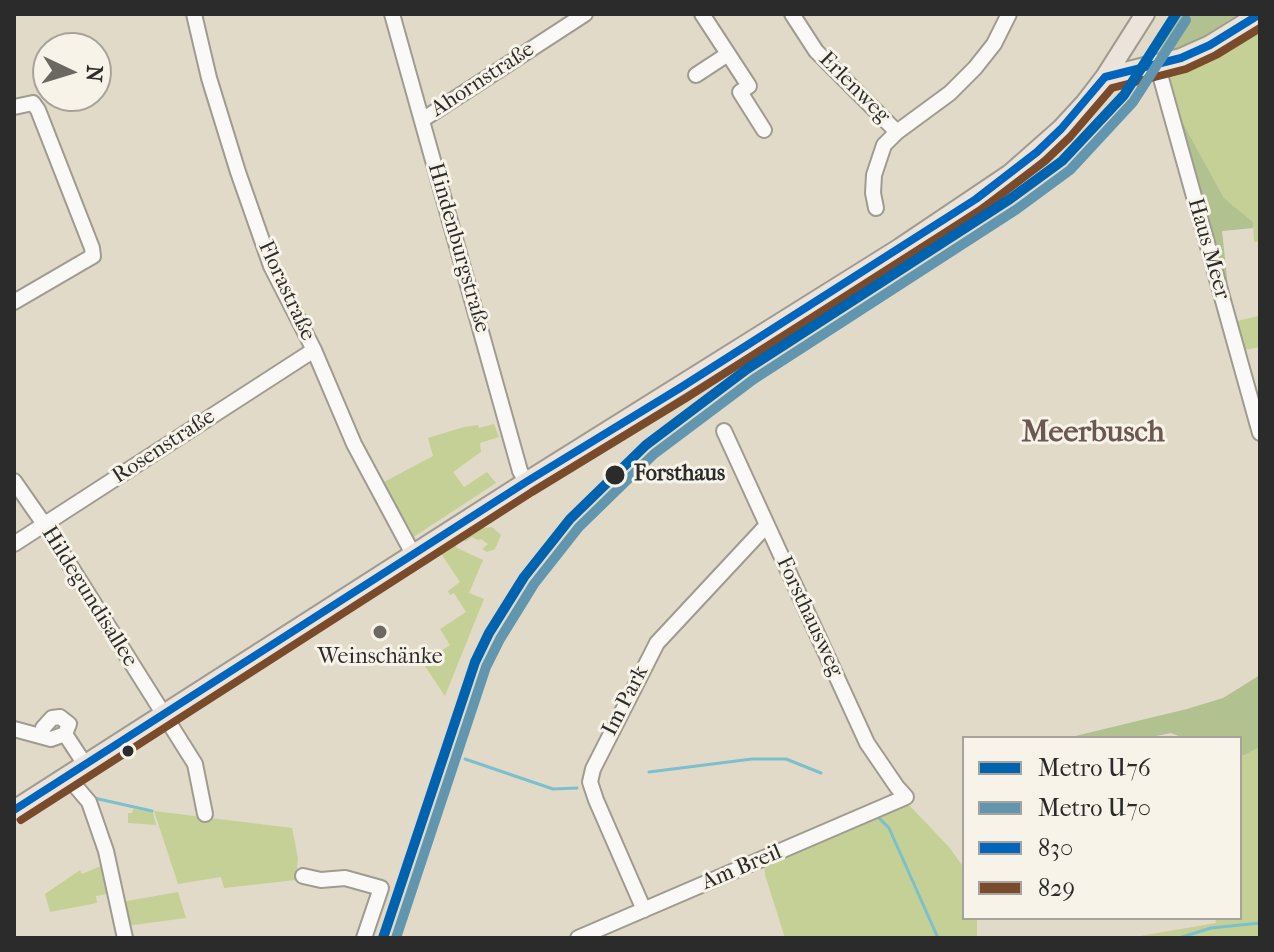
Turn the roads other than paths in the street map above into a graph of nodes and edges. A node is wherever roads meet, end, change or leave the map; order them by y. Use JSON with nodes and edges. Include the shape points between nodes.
{"nodes":[{"id":1,"x":194,"y":14,"type":"edge"},
{"id":2,"x":392,"y":14,"type":"edge"},
{"id":3,"x":585,"y":14,"type":"edge"},
{"id":4,"x":702,"y":14,"type":"edge"},
{"id":5,"x":792,"y":14,"type":"edge"},
{"id":6,"x":1009,"y":14,"type":"edge"},
{"id":7,"x":1145,"y":14,"type":"edge"},
{"id":8,"x":1260,"y":14,"type":"edge"},
{"id":9,"x":1129,"y":40,"type":"junction"},
{"id":10,"x":728,"y":54,"type":"junction"},
{"id":11,"x":1151,"y":66,"type":"junction"},
{"id":12,"x":696,"y":75,"type":"dead end"},
{"id":13,"x":1105,"y":77,"type":"junction"},
{"id":14,"x":14,"y":107,"type":"edge"},
{"id":15,"x":422,"y":120,"type":"junction"},
{"id":16,"x":764,"y":130,"type":"dead end"},
{"id":17,"x":897,"y":132,"type":"junction"},
{"id":18,"x":876,"y":208,"type":"dead end"},
{"id":19,"x":14,"y":302,"type":"edge"},
{"id":20,"x":314,"y":350,"type":"junction"},
{"id":21,"x":724,"y":431,"type":"dead end"},
{"id":22,"x":1260,"y":433,"type":"edge"},
{"id":23,"x":14,"y":481,"type":"edge"},
{"id":24,"x":526,"y":482,"type":"junction"},
{"id":25,"x":44,"y":524,"type":"junction"},
{"id":26,"x":767,"y":525,"type":"junction"},
{"id":27,"x":14,"y":544,"type":"edge"},
{"id":28,"x":413,"y":554,"type":"junction"},
{"id":29,"x":161,"y":714,"type":"junction"},
{"id":30,"x":14,"y":729,"type":"edge"},
{"id":31,"x":84,"y":763,"type":"junction"},
{"id":32,"x":66,"y":775,"type":"junction"},
{"id":33,"x":906,"y":797,"type":"joint"},
{"id":34,"x":14,"y":810,"type":"edge"},
{"id":35,"x":205,"y":814,"type":"dead end"},
{"id":36,"x":303,"y":876,"type":"dead end"},
{"id":37,"x":644,"y":910,"type":"junction"},
{"id":38,"x":125,"y":938,"type":"edge"},
{"id":39,"x":364,"y":938,"type":"edge"},
{"id":40,"x":578,"y":938,"type":"edge"}],
"edges":[{"from":1,"to":20,"type":"street","name":"Florastraße","via":[[209,78],[271,266]]},
{"from":2,"to":15,"type":"street","name":"Hindenburgstraße"},
{"from":3,"to":15,"type":"street","name":"Ahornstraße"},
{"from":4,"to":10,"type":"street"},
{"from":5,"to":17,"type":"street","name":"Erlenweg","via":[[816,51]]},
{"from":6,"to":17,"type":"street","via":[[975,68]]},
{"from":7,"to":9,"type":"main road"},
{"from":8,"to":11,"type":"main road","via":[[1196,52]]},
{"from":9,"to":11,"type":"main road","via":[[1139,63]]},
{"from":9,"to":13,"type":"main road"},
{"from":10,"to":12,"type":"street"},
{"from":10,"to":16,"type":"street","via":[[749,86],[740,92]]},
{"from":11,"to":13,"type":"main road"},
{"from":11,"to":22,"type":"street","name":"Haus Meer"},
{"from":13,"to":24,"type":"main road","via":[[1061,129],[999,183]]},
{"from":14,"to":19,"type":"street","via":[[33,103],[38,110],[93,256]]},
{"from":15,"to":24,"type":"street","name":"Hindenburgstraße"},
{"from":17,"to":18,"type":"street","name":"Erlenweg","via":[[878,157]]},
{"from":20,"to":25,"type":"street","name":"Rosenstraße"},
{"from":20,"to":28,"type":"street","name":"Florastraße","via":[[354,444]]},
{"from":21,"to":26,"type":"street","name":"Forsthausweg"},
{"from":23,"to":25,"type":"street","name":"Hildegundisallee"},
{"from":24,"to":28,"type":"main road"},
{"from":25,"to":27,"type":"street","name":"Rosenstraße"},
{"from":25,"to":29,"type":"street","name":"Hildegundisallee"},
{"from":26,"to":33,"type":"street","name":"Forsthausweg","via":[[867,743]]},
{"from":26,"to":37,"type":"street","name":"Im Park","via":[[657,643],[593,769],[590,782],[596,800]]},
{"from":28,"to":29,"type":"main road"},
{"from":29,"to":31,"type":"main road"},
{"from":29,"to":35,"type":"street","name":"Hildegundisallee","via":[[195,764]]},
{"from":30,"to":31,"type":"street","via":[[41,736],[47,722],[63,718],[69,724],[65,734]]},
{"from":31,"to":32,"type":"main road"},
{"from":32,"to":34,"type":"main road"},
{"from":32,"to":38,"type":"street","via":[[89,802]]},
{"from":33,"to":37,"type":"street","name":"Am Breil"},
{"from":36,"to":39,"type":"street","via":[[345,878],[381,888]]},
{"from":37,"to":40,"type":"street","name":"Am Breil"}]}
